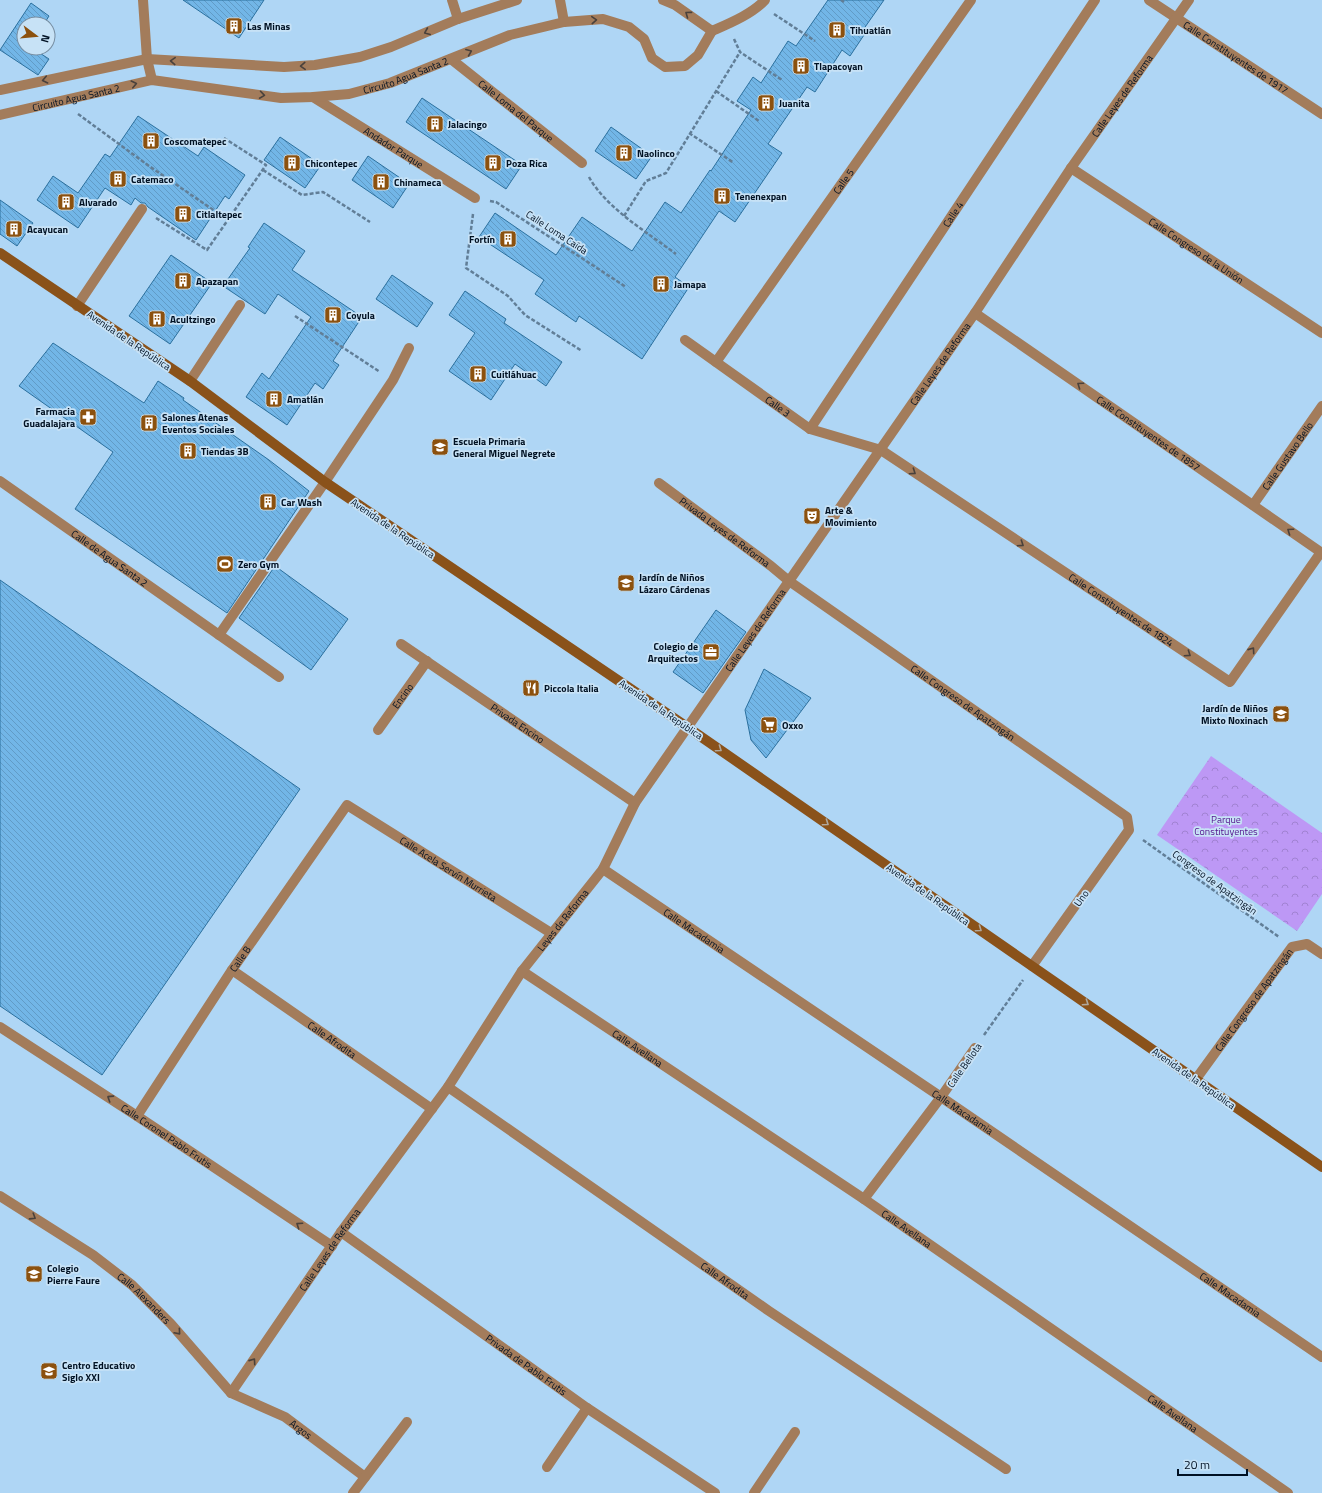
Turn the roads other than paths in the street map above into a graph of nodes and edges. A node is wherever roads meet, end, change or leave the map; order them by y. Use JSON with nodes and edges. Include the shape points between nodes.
{"nodes":[{"id":1,"x":143,"y":0,"type":"edge"},
{"id":2,"x":452,"y":0,"type":"edge"},
{"id":3,"x":516,"y":0,"type":"edge"},
{"id":4,"x":560,"y":0,"type":"edge"},
{"id":5,"x":663,"y":0,"type":"edge"},
{"id":6,"x":971,"y":0,"type":"edge"},
{"id":7,"x":1095,"y":0,"type":"edge"},
{"id":8,"x":1149,"y":0,"type":"edge"},
{"id":9,"x":1189,"y":0,"type":"edge"},
{"id":10,"x":763,"y":2,"type":"edge"},
{"id":11,"x":1177,"y":18,"type":"junction"},
{"id":12,"x":458,"y":19,"type":"junction"},
{"id":13,"x":564,"y":22,"type":"junction"},
{"id":14,"x":712,"y":31,"type":"junction"},
{"id":15,"x":147,"y":59,"type":"junction"},
{"id":16,"x":451,"y":59,"type":"junction"},
{"id":17,"x":152,"y":80,"type":"junction"},
{"id":18,"x":0,"y":90,"type":"edge"},
{"id":19,"x":313,"y":97,"type":"junction"},
{"id":20,"x":1322,"y":114,"type":"edge"},
{"id":21,"x":0,"y":115,"type":"edge"},
{"id":22,"x":582,"y":163,"type":"road end"},
{"id":23,"x":1071,"y":168,"type":"junction"},
{"id":24,"x":475,"y":198,"type":"road end"},
{"id":25,"x":142,"y":209,"type":"road end"},
{"id":26,"x":0,"y":253,"type":"edge"},
{"id":27,"x":240,"y":305,"type":"dead end"},
{"id":28,"x":77,"y":306,"type":"junction"},
{"id":29,"x":975,"y":313,"type":"junction"},
{"id":30,"x":1322,"y":333,"type":"edge"},
{"id":31,"x":685,"y":340,"type":"dead end"},
{"id":32,"x":409,"y":348,"type":"dead end"},
{"id":33,"x":716,"y":362,"type":"junction"},
{"id":34,"x":190,"y":381,"type":"junction"},
{"id":35,"x":1322,"y":406,"type":"edge"},
{"id":36,"x":810,"y":428,"type":"junction"},
{"id":37,"x":880,"y":450,"type":"junction"},
{"id":38,"x":0,"y":481,"type":"edge"},
{"id":39,"x":325,"y":482,"type":"junction"},
{"id":40,"x":660,"y":483,"type":"dead end"},
{"id":41,"x":1253,"y":505,"type":"junction"},
{"id":42,"x":1321,"y":552,"type":"edge"},
{"id":43,"x":789,"y":581,"type":"junction"},
{"id":44,"x":219,"y":635,"type":"junction"},
{"id":45,"x":401,"y":644,"type":"dead end"},
{"id":46,"x":427,"y":661,"type":"junction"},
{"id":47,"x":279,"y":678,"type":"dead end"},
{"id":48,"x":687,"y":726,"type":"junction"},
{"id":49,"x":378,"y":730,"type":"dead end"},
{"id":50,"x":635,"y":803,"type":"junction"},
{"id":51,"x":347,"y":805,"type":"joint"},
{"id":52,"x":1129,"y":830,"type":"joint"},
{"id":53,"x":603,"y":869,"type":"junction"},
{"id":54,"x":551,"y":933,"type":"junction"},
{"id":55,"x":1322,"y":954,"type":"edge"},
{"id":56,"x":1032,"y":966,"type":"junction"},
{"id":57,"x":232,"y":970,"type":"junction"},
{"id":58,"x":522,"y":971,"type":"junction"},
{"id":59,"x":0,"y":1027,"type":"edge"},
{"id":60,"x":975,"y":1048,"type":"road end"},
{"id":61,"x":1196,"y":1079,"type":"junction"},
{"id":62,"x":448,"y":1087,"type":"junction"},
{"id":63,"x":941,"y":1097,"type":"junction"},
{"id":64,"x":432,"y":1109,"type":"junction"},
{"id":65,"x":137,"y":1116,"type":"junction"},
{"id":66,"x":1322,"y":1167,"type":"edge"},
{"id":67,"x":0,"y":1196,"type":"edge"},
{"id":68,"x":864,"y":1200,"type":"junction"},
{"id":69,"x":341,"y":1232,"type":"junction"},
{"id":70,"x":332,"y":1246,"type":"junction"},
{"id":71,"x":1322,"y":1357,"type":"edge"},
{"id":72,"x":230,"y":1393,"type":"junction"},
{"id":73,"x":587,"y":1408,"type":"junction"},
{"id":74,"x":407,"y":1422,"type":"dead end"},
{"id":75,"x":794,"y":1432,"type":"dead end"},
{"id":76,"x":547,"y":1467,"type":"dead end"},
{"id":77,"x":1006,"y":1469,"type":"dead end"},
{"id":78,"x":365,"y":1477,"type":"junction"},
{"id":79,"x":353,"y":1493,"type":"edge"},
{"id":80,"x":715,"y":1493,"type":"edge"},
{"id":81,"x":754,"y":1493,"type":"edge"},
{"id":82,"x":1288,"y":1493,"type":"edge"}],
"edges":[{"from":1,"to":15,"type":"street"},
{"from":2,"to":12,"type":"street"},
{"from":3,"to":12,"type":"street"},
{"from":4,"to":13,"type":"street"},
{"from":14,"to":5,"type":"street","one_way":true,"via":[[676,5]]},
{"from":6,"to":33,"type":"street","name":"Calle 5"},
{"from":7,"to":36,"type":"street","name":"Calle 4"},
{"from":8,"to":11,"type":"street","name":"Calle Constituyentes de 1917"},
{"from":9,"to":11,"type":"street","name":"Calle Leyes de Reforma"},
{"from":10,"to":14,"type":"street"},
{"from":11,"to":20,"type":"street","name":"Calle Constituyentes de 1917"},
{"from":11,"to":23,"type":"street","name":"Calle Leyes de Reforma"},
{"from":12,"to":15,"type":"street","one_way":true,"via":[[360,58],[315,65],[284,67]]},
{"from":13,"to":14,"type":"street","name":"Circuito Agua Santa 2","one_way":true,"via":[[603,19],[628,27],[644,39],[652,58],[666,67],[685,66],[698,55]]},
{"from":16,"to":13,"type":"street","name":"Circuito Agua Santa 2","one_way":true,"via":[[510,35]]},
{"from":15,"to":17,"type":"street"},
{"from":15,"to":18,"type":"street","one_way":true},
{"from":16,"to":19,"type":"street","name":"Circuito Agua Santa 2","via":[[349,94]]},
{"from":16,"to":22,"type":"street","name":"Calle Loma del Parque"},
{"from":17,"to":19,"type":"street","name":"Circuito Agua Santa 2","one_way":true,"via":[[281,98]]},
{"from":21,"to":17,"type":"street","name":"Circuito Agua Santa 2","one_way":true},
{"from":19,"to":24,"type":"street","name":"Andador Parque"},
{"from":23,"to":29,"type":"street","name":"Calle Leyes de Reforma"},
{"from":23,"to":30,"type":"street","name":"Calle Congreso de la Unión"},
{"from":25,"to":28,"type":"street"},
{"from":26,"to":28,"type":"main road","name":"Avenida de la República"},
{"from":27,"to":34,"type":"street"},
{"from":28,"to":34,"type":"main road","name":"Avenida de la República"},
{"from":29,"to":37,"type":"street","name":"Calle Leyes de Reforma"},
{"from":41,"to":29,"type":"street","name":"Calle Constituyentes de 1857","one_way":true},
{"from":31,"to":33,"type":"street","name":"Calle 3"},
{"from":32,"to":39,"type":"street","via":[[393,380]]},
{"from":33,"to":36,"type":"street","name":"Calle 3"},
{"from":34,"to":39,"type":"main road","name":"Avenida de la República"},
{"from":35,"to":41,"type":"street","name":"Calle Gustavo Bello"},
{"from":36,"to":37,"type":"street","name":"Calle 3"},
{"from":37,"to":42,"type":"street","name":"Calle Constituyentes de 1824","one_way":true,"via":[[1230,682]]},
{"from":37,"to":43,"type":"street","name":"Calle Leyes de Reforma"},
{"from":38,"to":44,"type":"street","name":"Calle de Agua Santa 2"},
{"from":39,"to":44,"type":"street"},
{"from":39,"to":48,"type":"main road","name":"Avenida de la República"},
{"from":40,"to":43,"type":"street","name":"Privada Leyes de Reforma"},
{"from":42,"to":41,"type":"street","name":"Calle Constituyentes de 1857","one_way":true},
{"from":43,"to":48,"type":"street","name":"Calle Leyes de Reforma"},
{"from":43,"to":52,"type":"street","name":"Calle Congreso de Apatzingán","via":[[1127,817]]},
{"from":44,"to":47,"type":"street","name":"Calle de Agua Santa 2"},
{"from":45,"to":46,"type":"street","name":"Privada Encino"},
{"from":46,"to":49,"type":"street","name":"Encino"},
{"from":46,"to":50,"type":"street","name":"Privada Encino"},
{"from":48,"to":50,"type":"street","name":"Leyes de Reforma"},
{"from":48,"to":56,"type":"main road","name":"Avenida de la República","one_way":true},
{"from":50,"to":53,"type":"street","name":"Leyes de Reforma"},
{"from":51,"to":54,"type":"street","name":"Calle Acela Servín Murrieta"},
{"from":51,"to":57,"type":"street","name":"Calle B"},
{"from":52,"to":56,"type":"street","name":"Uno"},
{"from":53,"to":54,"type":"street","name":"Leyes de Reforma"},
{"from":53,"to":63,"type":"street","name":"Calle Macadamia"},
{"from":54,"to":58,"type":"street","name":"Leyes de Reforma"},
{"from":55,"to":61,"type":"street","name":"Calle Congreso de Apatzingán","via":[[1307,944],[1292,947]]},
{"from":56,"to":61,"type":"main road","name":"Avenida de la República","one_way":true},
{"from":57,"to":64,"type":"street","name":"Calle Afrodita"},
{"from":57,"to":65,"type":"street","name":"Calle B"},
{"from":58,"to":62,"type":"street","name":"Leyes de Reforma"},
{"from":58,"to":68,"type":"street","name":"Calle Avellana"},
{"from":65,"to":59,"type":"street","name":"Calle Coronel Pablo Frutis","one_way":true},
{"from":60,"to":63,"type":"street","name":"Calle Bellota"},
{"from":61,"to":66,"type":"main road","name":"Avenida de la República"},
{"from":62,"to":64,"type":"street","name":"Leyes de Reforma"},
{"from":62,"to":77,"type":"street","name":"Calle Afrodita","via":[[769,1311]]},
{"from":63,"to":68,"type":"street","name":"Calle Bellota"},
{"from":63,"to":71,"type":"street","name":"Calle Macadamia"},
{"from":64,"to":69,"type":"street","name":"Calle Leyes de Reforma"},
{"from":70,"to":65,"type":"street","name":"Calle Coronel Pablo Frutis","one_way":true},
{"from":67,"to":72,"type":"street","name":"Calle Alexanders","one_way":true,"via":[[93,1255],[132,1285],[171,1324]]},
{"from":68,"to":82,"type":"street","name":"Calle Avellana"},
{"from":69,"to":70,"type":"street","name":"Calle Leyes de Reforma"},
{"from":69,"to":73,"type":"street","name":"Privada de Pablo Frutis"},
{"from":72,"to":70,"type":"street","name":"Calle Leyes de Reforma","one_way":true},
{"from":72,"to":78,"type":"street","name":"Argos","via":[[285,1417]]},
{"from":73,"to":76,"type":"street"},
{"from":73,"to":80,"type":"street","name":"Privada de Pablo Frutis"},
{"from":74,"to":78,"type":"street"},
{"from":75,"to":81,"type":"street"},
{"from":78,"to":79,"type":"street"}]}
